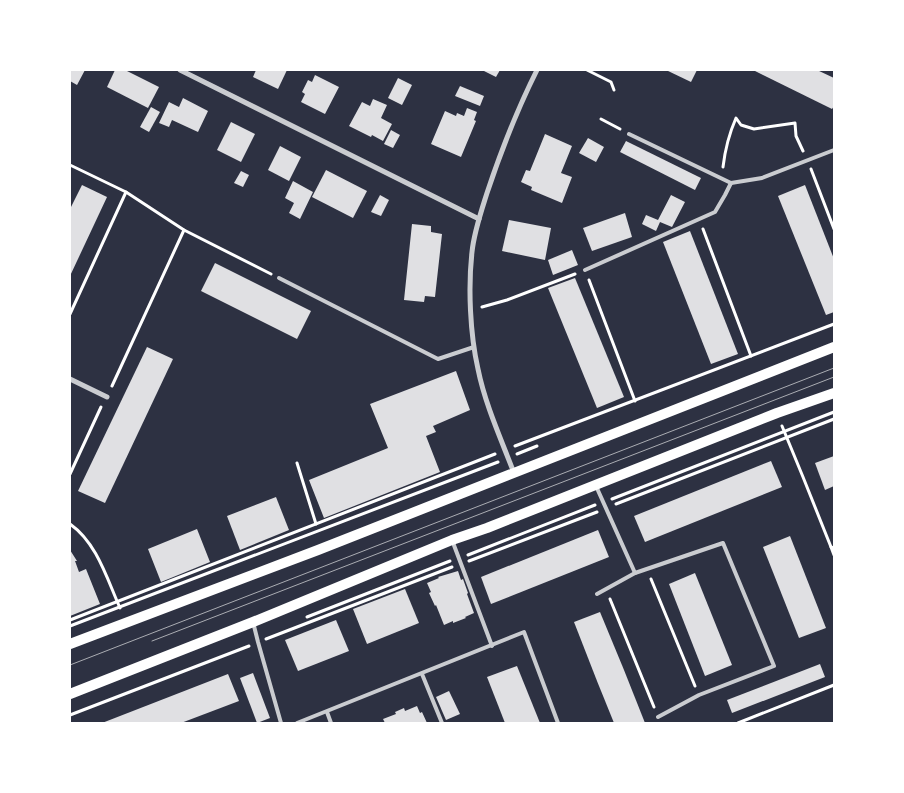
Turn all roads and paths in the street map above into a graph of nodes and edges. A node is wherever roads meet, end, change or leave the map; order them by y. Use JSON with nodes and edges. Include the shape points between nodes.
{"nodes":[{"id":1,"x":180,"y":70,"type":"edge"},
{"id":2,"x":537,"y":70,"type":"edge"},
{"id":3,"x":587,"y":70,"type":"edge"},
{"id":4,"x":614,"y":90,"type":"dead end"},
{"id":5,"x":601,"y":119,"type":"dead end"},
{"id":6,"x":620,"y":130,"type":"dead end"},
{"id":7,"x":628,"y":134,"type":"dead end"},
{"id":8,"x":834,"y":150,"type":"edge"},
{"id":9,"x":808,"y":161,"type":"junction"},
{"id":10,"x":70,"y":165,"type":"edge"},
{"id":11,"x":719,"y":177,"type":"junction"},
{"id":12,"x":730,"y":183,"type":"junction"},
{"id":13,"x":126,"y":192,"type":"junction"},
{"id":14,"x":479,"y":219,"type":"junction"},
{"id":15,"x":699,"y":220,"type":"junction"},
{"id":16,"x":834,"y":229,"type":"edge"},
{"id":17,"x":184,"y":230,"type":"junction"},
{"id":18,"x":585,"y":270,"type":"junction"},
{"id":19,"x":279,"y":278,"type":"joint"},
{"id":20,"x":471,"y":310,"type":"junction"},
{"id":21,"x":70,"y":314,"type":"edge"},
{"id":22,"x":834,"y":324,"type":"edge"},
{"id":23,"x":474,"y":347,"type":"junction"},
{"id":24,"x":834,"y":347,"type":"edge"},
{"id":25,"x":751,"y":356,"type":"junction"},
{"id":26,"x":70,"y":379,"type":"edge"},
{"id":27,"x":834,"y":393,"type":"edge"},
{"id":28,"x":106,"y":397,"type":"junction"},
{"id":29,"x":635,"y":401,"type":"junction"},
{"id":30,"x":777,"y":413,"type":"junction"},
{"id":31,"x":546,"y":443,"type":"dead end"},
{"id":32,"x":506,"y":450,"type":"junction"},
{"id":33,"x":508,"y":457,"type":"junction"},
{"id":34,"x":297,"y":463,"type":"dead end"},
{"id":35,"x":514,"y":473,"type":"junction"},
{"id":36,"x":70,"y":474,"type":"edge"},
{"id":37,"x":596,"y":486,"type":"junction"},
{"id":38,"x":70,"y":524,"type":"edge"},
{"id":39,"x":316,"y":524,"type":"junction"},
{"id":40,"x":452,"y":540,"type":"junction"},
{"id":41,"x":832,"y":547,"type":"edge"},
{"id":42,"x":834,"y":555,"type":"edge"},
{"id":43,"x":647,"y":569,"type":"junction"},
{"id":44,"x":635,"y":573,"type":"junction"},
{"id":45,"x":606,"y":589,"type":"junction"},
{"id":46,"x":597,"y":594,"type":"dead end"},
{"id":47,"x":117,"y":601,"type":"junction"},
{"id":48,"x":119,"y":607,"type":"junction"},
{"id":49,"x":70,"y":620,"type":"edge"},
{"id":50,"x":126,"y":622,"type":"junction"},
{"id":51,"x":253,"y":622,"type":"junction"},
{"id":52,"x":70,"y":626,"type":"edge"},
{"id":53,"x":70,"y":644,"type":"edge"},
{"id":54,"x":492,"y":646,"type":"junction"},
{"id":55,"x":422,"y":674,"type":"junction"},
{"id":56,"x":834,"y":685,"type":"edge"},
{"id":57,"x":70,"y":694,"type":"edge"},
{"id":58,"x":699,"y":695,"type":"junction"},
{"id":59,"x":327,"y":712,"type":"junction"},
{"id":60,"x":658,"y":717,"type":"joint"},
{"id":61,"x":282,"y":723,"type":"edge"},
{"id":62,"x":296,"y":723,"type":"edge"},
{"id":63,"x":331,"y":723,"type":"edge"},
{"id":64,"x":442,"y":723,"type":"edge"},
{"id":65,"x":558,"y":723,"type":"edge"},
{"id":66,"x":738,"y":723,"type":"edge"}],
"edges":[{"from":1,"to":14,"type":"street"},
{"from":2,"to":14,"type":"street","via":[[505,140]]},
{"from":3,"to":4,"type":"path","via":[[611,82]]},
{"from":5,"to":6,"type":"path"},
{"from":7,"to":11,"type":"lane"},
{"from":8,"to":9,"type":"lane"},
{"from":9,"to":11,"type":"path","via":[[796,136],[795,123],[754,129],[741,125],[736,118]]},
{"from":9,"to":12,"type":"lane","via":[[762,178]]},
{"from":9,"to":16,"type":"path"},
{"from":10,"to":13,"type":"path"},
{"from":11,"to":12,"type":"lane"},
{"from":12,"to":15,"type":"lane","via":[[714,212]]},
{"from":13,"to":17,"type":"path"},
{"from":13,"to":21,"type":"path"},
{"from":14,"to":20,"type":"street","via":[[472,250]]},
{"from":15,"to":18,"type":"lane"},
{"from":15,"to":25,"type":"path"},
{"from":17,"to":19,"type":"path"},
{"from":17,"to":28,"type":"path"},
{"from":18,"to":20,"type":"path"},
{"from":18,"to":29,"type":"path"},
{"from":19,"to":23,"type":"lane","via":[[438,360]]},
{"from":20,"to":23,"type":"street"},
{"from":22,"to":25,"type":"path"},
{"from":23,"to":32,"type":"street","via":[[486,398]]},
{"from":24,"to":35,"type":"main road"},
{"from":25,"to":29,"type":"path"},
{"from":26,"to":28,"type":"street"},
{"from":27,"to":30,"type":"main road"},
{"from":28,"to":36,"type":"path"},
{"from":29,"to":32,"type":"path"},
{"from":30,"to":37,"type":"main road"},
{"from":30,"to":41,"type":"path"},
{"from":31,"to":33,"type":"path"},
{"from":32,"to":33,"type":"street"},
{"from":32,"to":39,"type":"path"},
{"from":33,"to":35,"type":"street"},
{"from":33,"to":48,"type":"path"},
{"from":34,"to":39,"type":"path"},
{"from":35,"to":50,"type":"main road"},
{"from":37,"to":40,"type":"main road"},
{"from":37,"to":44,"type":"lane"},
{"from":38,"to":47,"type":"path","via":[[92,548]]},
{"from":39,"to":47,"type":"path"},
{"from":40,"to":51,"type":"main road"},
{"from":40,"to":54,"type":"lane"},
{"from":41,"to":42,"type":"path"},
{"from":43,"to":44,"type":"lane"},
{"from":43,"to":58,"type":"path"},
{"from":43,"to":58,"type":"lane","via":[[723,543],[774,666]]},
{"from":44,"to":45,"type":"lane"},
{"from":45,"to":46,"type":"lane"},
{"from":45,"to":60,"type":"path"},
{"from":47,"to":48,"type":"path"},
{"from":47,"to":49,"type":"path"},
{"from":48,"to":50,"type":"path"},
{"from":48,"to":52,"type":"path"},
{"from":50,"to":53,"type":"main road"},
{"from":51,"to":57,"type":"main road"},
{"from":51,"to":61,"type":"lane"},
{"from":54,"to":55,"type":"lane"},
{"from":54,"to":65,"type":"lane","via":[[524,632]]},
{"from":55,"to":59,"type":"lane"},
{"from":55,"to":64,"type":"lane"},
{"from":56,"to":66,"type":"path"},
{"from":58,"to":60,"type":"lane"},
{"from":59,"to":62,"type":"lane"},
{"from":59,"to":63,"type":"lane"}]}
